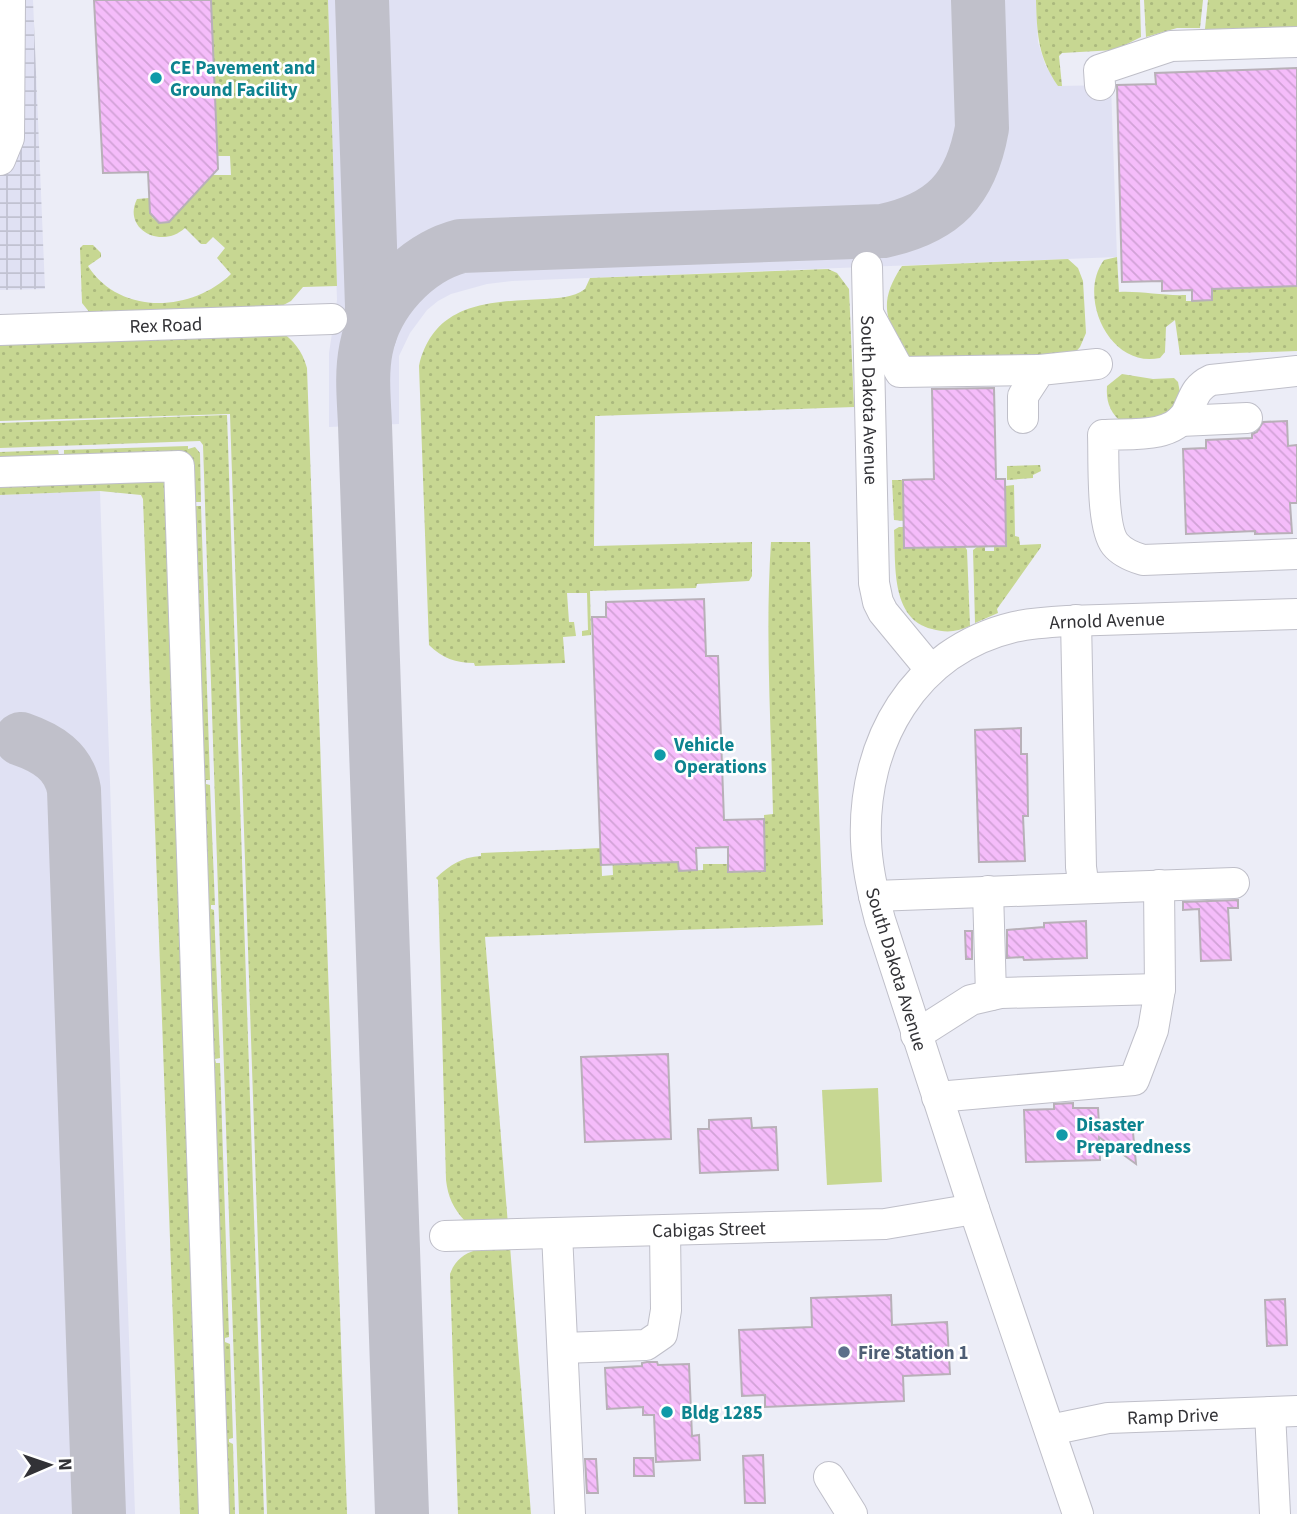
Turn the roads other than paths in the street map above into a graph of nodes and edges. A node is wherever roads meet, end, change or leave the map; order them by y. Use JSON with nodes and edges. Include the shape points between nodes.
{"nodes":[{"id":1,"x":10,"y":0,"type":"edge"},
{"id":2,"x":1297,"y":42,"type":"edge"},
{"id":3,"x":1100,"y":86,"type":"dead end"},
{"id":4,"x":0,"y":160,"type":"edge"},
{"id":5,"x":867,"y":267,"type":"dead end"},
{"id":6,"x":869,"y":314,"type":"junction"},
{"id":7,"x":332,"y":318,"type":"dead end"},
{"id":8,"x":0,"y":330,"type":"edge"},
{"id":9,"x":1097,"y":364,"type":"dead end"},
{"id":10,"x":1040,"y":370,"type":"junction"},
{"id":11,"x":1297,"y":378,"type":"edge"},
{"id":12,"x":1023,"y":418,"type":"dead end"},
{"id":13,"x":1247,"y":418,"type":"dead end"},
{"id":14,"x":1180,"y":421,"type":"junction"},
{"id":15,"x":0,"y":472,"type":"edge"},
{"id":16,"x":1297,"y":554,"type":"edge"},
{"id":17,"x":1297,"y":614,"type":"edge"},
{"id":18,"x":1076,"y":621,"type":"junction"},
{"id":19,"x":930,"y":669,"type":"junction"},
{"id":20,"x":1234,"y":883,"type":"dead end"},
{"id":21,"x":1159,"y":885,"type":"junction"},
{"id":22,"x":1084,"y":888,"type":"junction"},
{"id":23,"x":988,"y":891,"type":"junction"},
{"id":24,"x":874,"y":896,"type":"junction"},
{"id":25,"x":1160,"y":989,"type":"junction"},
{"id":26,"x":991,"y":995,"type":"junction"},
{"id":27,"x":916,"y":1035,"type":"junction"},
{"id":28,"x":937,"y":1097,"type":"junction"},
{"id":29,"x":974,"y":1209,"type":"junction"},
{"id":30,"x":665,"y":1230,"type":"junction"},
{"id":31,"x":557,"y":1233,"type":"junction"},
{"id":32,"x":445,"y":1236,"type":"dead end"},
{"id":33,"x":563,"y":1348,"type":"junction"},
{"id":34,"x":1283,"y":1411,"type":"edge"},
{"id":35,"x":1050,"y":1430,"type":"junction"},
{"id":36,"x":828,"y":1478,"type":"dead end"},
{"id":37,"x":214,"y":1514,"type":"edge"},
{"id":38,"x":570,"y":1514,"type":"edge"},
{"id":39,"x":852,"y":1514,"type":"edge"},
{"id":40,"x":1079,"y":1514,"type":"edge"},
{"id":41,"x":1275,"y":1514,"type":"edge"}],
"edges":[{"from":1,"to":4,"type":"street","via":[[9,138]]},
{"from":2,"to":3,"type":"street","via":[[1171,46],[1098,70]]},
{"from":5,"to":6,"type":"street","name":"South Dakota Avenue"},
{"from":6,"to":10,"type":"street","via":[[900,372]]},
{"from":6,"to":19,"type":"street","name":"South Dakota Avenue","via":[[874,583],[878,603],[888,619]]},
{"from":7,"to":8,"type":"street","name":"Rex Road"},
{"from":9,"to":10,"type":"street"},
{"from":10,"to":12,"type":"street","via":[[1023,396]]},
{"from":11,"to":14,"type":"street","via":[[1211,380],[1194,394]]},
{"from":13,"to":14,"type":"street"},
{"from":14,"to":16,"type":"street","via":[[1174,427],[1146,433],[1103,435],[1107,528],[1114,544],[1143,560],[1221,544]]},
{"from":15,"to":37,"type":"street","via":[[179,466]]},
{"from":17,"to":18,"type":"street","name":"Arnold Avenue"},
{"from":18,"to":19,"type":"street","name":"Arnold Avenue","via":[[1011,628],[973,643]]},
{"from":18,"to":22,"type":"street"},
{"from":19,"to":24,"type":"street","name":"South Dakota Avenue","via":[[890,724],[870,781],[866,841]]},
{"from":20,"to":21,"type":"street"},
{"from":21,"to":22,"type":"street"},
{"from":21,"to":25,"type":"street"},
{"from":22,"to":23,"type":"street"},
{"from":23,"to":24,"type":"street"},
{"from":23,"to":26,"type":"street"},
{"from":24,"to":27,"type":"street","name":"South Dakota Avenue"},
{"from":25,"to":26,"type":"street"},
{"from":25,"to":28,"type":"street","via":[[1153,1030],[1134,1080]]},
{"from":26,"to":27,"type":"street","via":[[971,1000]]},
{"from":27,"to":28,"type":"street","name":"South Dakota Avenue"},
{"from":28,"to":29,"type":"street","name":"South Dakota Avenue"},
{"from":29,"to":30,"type":"street","name":"Cabigas Street","via":[[885,1224]]},
{"from":29,"to":35,"type":"street","name":"South Dakota Avenue"},
{"from":30,"to":31,"type":"street","name":"Cabigas Street"},
{"from":30,"to":33,"type":"street","via":[[667,1310],[662,1334],[646,1345]]},
{"from":31,"to":32,"type":"street","name":"Cabigas Street"},
{"from":31,"to":33,"type":"street"},
{"from":33,"to":38,"type":"street"},
{"from":34,"to":35,"type":"street","name":"Ramp Drive","via":[[1108,1418]]},
{"from":34,"to":41,"type":"street"},
{"from":35,"to":40,"type":"street","name":"South Dakota Avenue"},
{"from":36,"to":39,"type":"street"}]}
